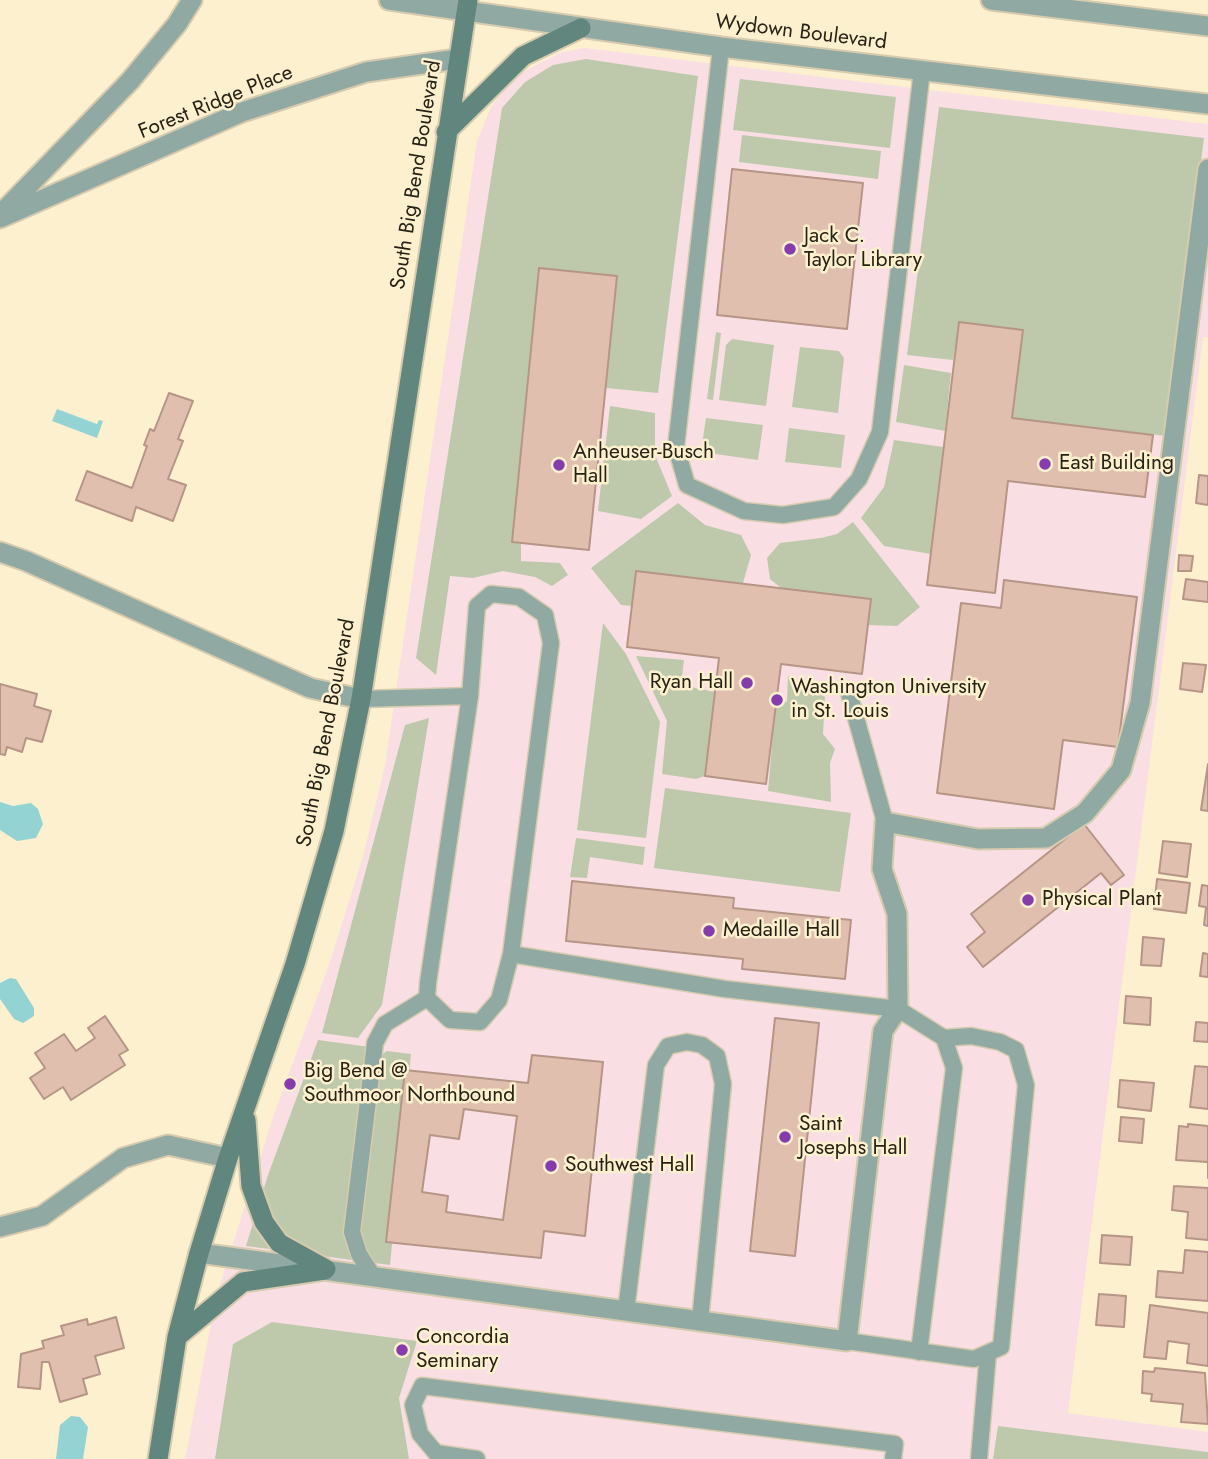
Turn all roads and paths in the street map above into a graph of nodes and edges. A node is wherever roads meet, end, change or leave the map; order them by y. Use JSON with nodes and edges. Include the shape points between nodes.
{"nodes":[{"id":1,"x":192,"y":0,"type":"edge"},
{"id":2,"x":389,"y":0,"type":"edge"},
{"id":3,"x":991,"y":0,"type":"edge"},
{"id":4,"x":467,"y":6,"type":"edge"},
{"id":5,"x":1208,"y":26,"type":"edge"},
{"id":6,"x":582,"y":28,"type":"junction"},
{"id":7,"x":721,"y":47,"type":"junction"},
{"id":8,"x":457,"y":59,"type":"junction"},
{"id":9,"x":922,"y":70,"type":"junction"},
{"id":10,"x":1208,"y":104,"type":"edge"},
{"id":11,"x":446,"y":132,"type":"junction"},
{"id":12,"x":1208,"y":169,"type":"edge"},
{"id":13,"x":0,"y":217,"type":"edge"},
{"id":14,"x":0,"y":552,"type":"edge"},
{"id":15,"x":849,"y":693,"type":"dead end"},
{"id":16,"x":470,"y":696,"type":"junction"},
{"id":17,"x":361,"y":699,"type":"junction"},
{"id":18,"x":885,"y":822,"type":"junction"},
{"id":19,"x":511,"y":954,"type":"junction"},
{"id":20,"x":427,"y":998,"type":"junction"},
{"id":21,"x":898,"y":1009,"type":"junction"},
{"id":22,"x":944,"y":1038,"type":"junction"},
{"id":23,"x":246,"y":1107,"type":"junction"},
{"id":24,"x":228,"y":1158,"type":"junction"},
{"id":25,"x":0,"y":1227,"type":"edge"},
{"id":26,"x":199,"y":1253,"type":"junction"},
{"id":27,"x":326,"y":1269,"type":"junction"},
{"id":28,"x":373,"y":1276,"type":"junction"},
{"id":29,"x":626,"y":1311,"type":"junction"},
{"id":30,"x":700,"y":1321,"type":"junction"},
{"id":31,"x":177,"y":1337,"type":"junction"},
{"id":32,"x":847,"y":1341,"type":"junction"},
{"id":33,"x":919,"y":1352,"type":"junction"},
{"id":34,"x":988,"y":1353,"type":"junction"},
{"id":35,"x":158,"y":1459,"type":"edge"},
{"id":36,"x":477,"y":1459,"type":"edge"},
{"id":37,"x":893,"y":1459,"type":"edge"},
{"id":38,"x":979,"y":1459,"type":"edge"}],
"edges":[{"from":1,"to":13,"type":"street","name":"Forest Ridge Place","via":[[130,81]]},
{"from":2,"to":4,"type":"street","name":"Wydown Boulevard"},
{"from":3,"to":5,"type":"street"},
{"from":4,"to":6,"type":"street","name":"Wydown Boulevard"},
{"from":4,"to":8,"type":"main road","name":"South Big Bend Boulevard"},
{"from":6,"to":7,"type":"street","name":"Wydown Boulevard"},
{"from":6,"to":11,"type":"main road","via":[[523,56]]},
{"from":7,"to":9,"type":"street","name":"Wydown Boulevard"},
{"from":7,"to":9,"type":"lane","via":[[676,447],[687,485],[744,511],[783,515],[834,507],[859,479],[880,432]]},
{"from":8,"to":11,"type":"main road","name":"South Big Bend Boulevard"},
{"from":8,"to":13,"type":"street","name":"Forest Ridge Place","via":[[366,72],[242,112]]},
{"from":9,"to":10,"type":"street","name":"Wydown Boulevard"},
{"from":11,"to":17,"type":"main road","name":"South Big Bend Boulevard"},
{"from":12,"to":18,"type":"street","via":[[1140,703],[1121,770],[1084,813],[1046,838],[978,839]]},
{"from":14,"to":17,"type":"street","via":[[310,688]]},
{"from":15,"to":18,"type":"lane"},
{"from":16,"to":17,"type":"lane"},
{"from":16,"to":19,"type":"lane","via":[[477,606],[491,594],[519,597],[545,615],[551,643]]},
{"from":16,"to":20,"type":"lane"},
{"from":17,"to":23,"type":"main road","name":"South Big Bend Boulevard","via":[[334,831]]},
{"from":18,"to":21,"type":"street","via":[[882,869],[897,914]]},
{"from":19,"to":20,"type":"lane","via":[[499,1000],[480,1022],[450,1020]]},
{"from":19,"to":21,"type":"lane","via":[[725,989]]},
{"from":20,"to":28,"type":"lane","via":[[386,1024],[375,1043],[352,1232]]},
{"from":21,"to":22,"type":"lane"},
{"from":21,"to":32,"type":"street","via":[[883,1031]]},
{"from":22,"to":33,"type":"lane","via":[[954,1068]]},
{"from":22,"to":34,"type":"lane","via":[[971,1036],[1016,1050],[1026,1085],[1001,1347]]},
{"from":23,"to":24,"type":"main road","name":"South Big Bend Boulevard"},
{"from":23,"to":27,"type":"main road","via":[[251,1186],[264,1222],[279,1243]]},
{"from":24,"to":25,"type":"street","via":[[168,1145],[123,1158],[42,1216]]},
{"from":24,"to":26,"type":"main road","name":"South Big Bend Boulevard"},
{"from":26,"to":27,"type":"street"},
{"from":26,"to":31,"type":"main road","name":"South Big Bend Boulevard"},
{"from":27,"to":28,"type":"street"},
{"from":27,"to":31,"type":"main road","via":[[243,1282]]},
{"from":28,"to":29,"type":"street"},
{"from":29,"to":30,"type":"street"},
{"from":29,"to":30,"type":"lane","via":[[656,1065],[668,1046],[687,1042],[702,1045],[717,1056],[723,1084]]},
{"from":30,"to":32,"type":"street"},
{"from":31,"to":35,"type":"main road","name":"South Big Bend Boulevard"},
{"from":32,"to":33,"type":"lane"},
{"from":33,"to":34,"type":"lane","via":[[975,1359]]},
{"from":34,"to":38,"type":"lane"},
{"from":36,"to":37,"type":"lane","via":[[436,1453],[420,1434],[413,1405],[422,1386],[895,1444]]}]}
